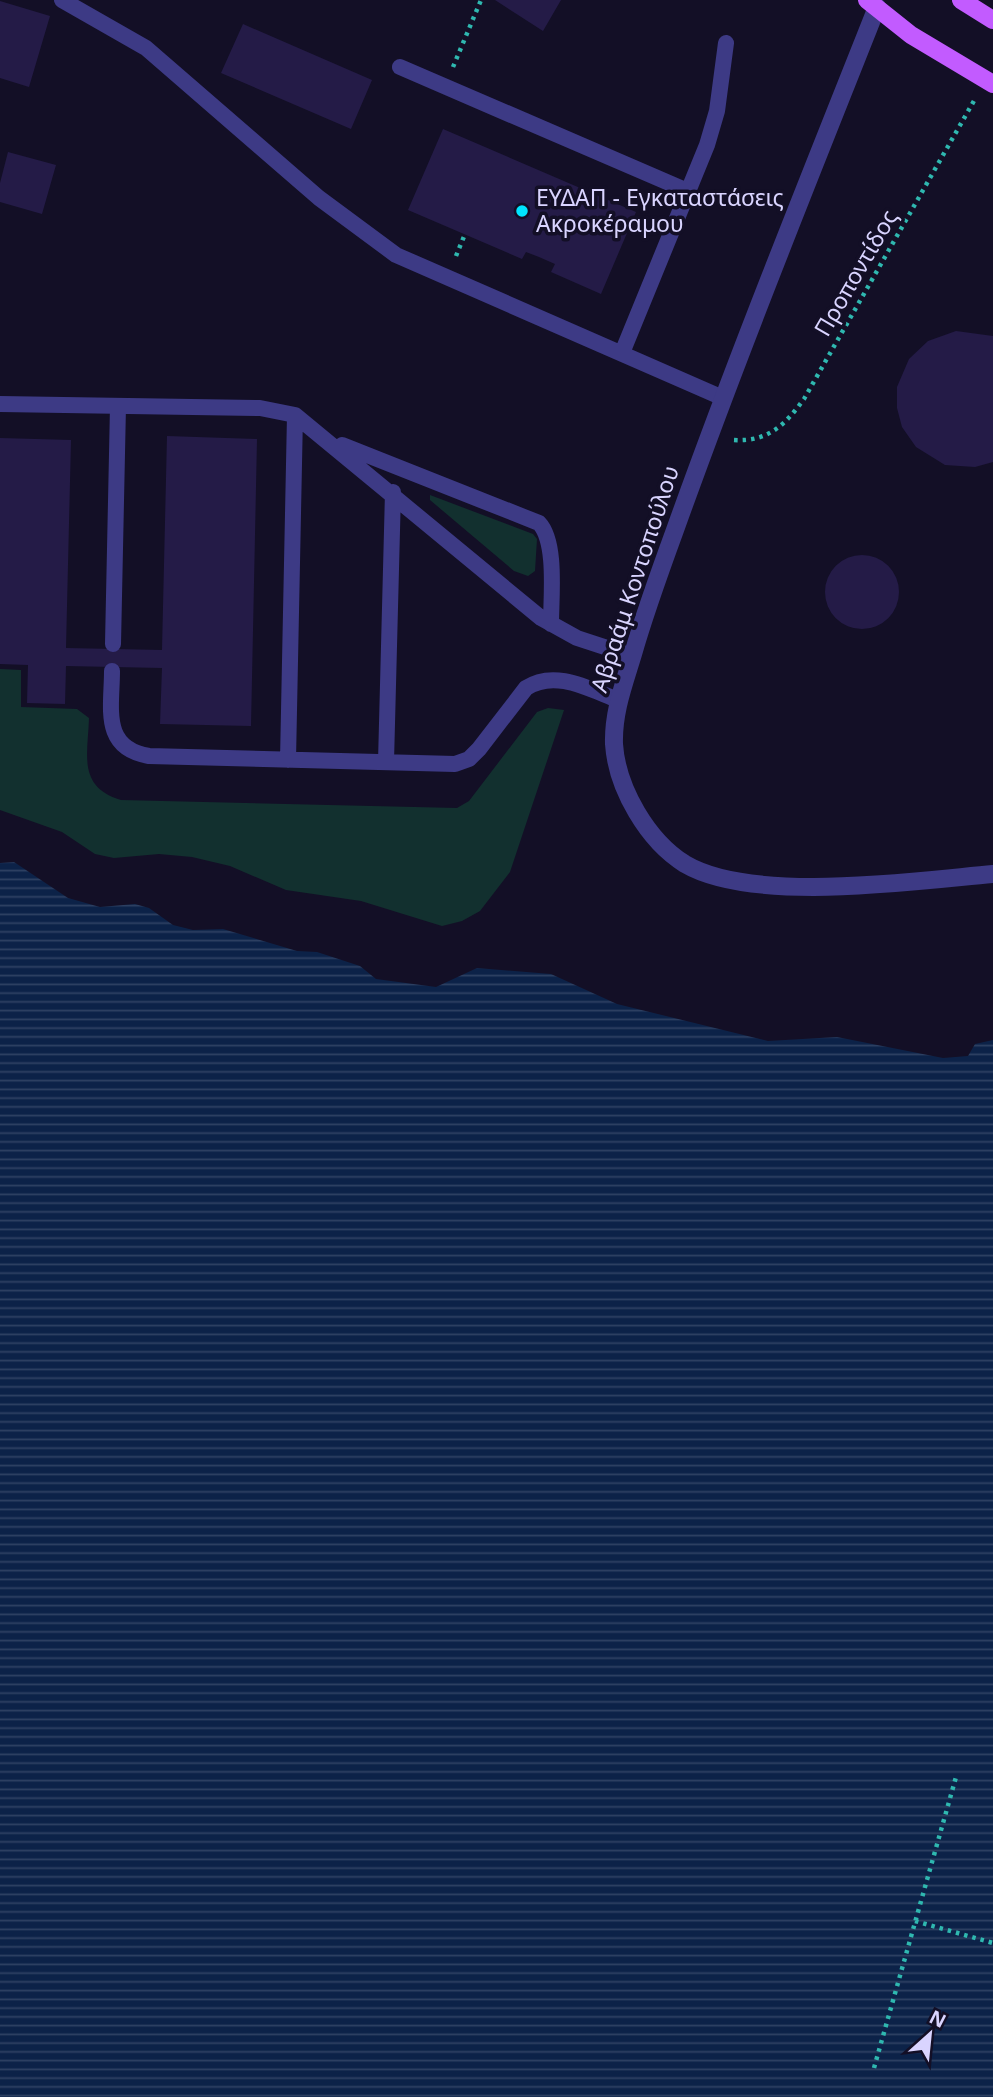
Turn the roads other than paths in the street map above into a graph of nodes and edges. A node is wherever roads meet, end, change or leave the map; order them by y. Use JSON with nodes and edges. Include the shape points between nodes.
{"nodes":[{"id":1,"x":62,"y":0,"type":"edge"},
{"id":2,"x":961,"y":0,"type":"edge"},
{"id":3,"x":872,"y":4,"type":"edge"},
{"id":4,"x":993,"y":20,"type":"edge"},
{"id":5,"x":726,"y":43,"type":"dead end"},
{"id":6,"x":400,"y":67,"type":"dead end"},
{"id":7,"x":987,"y":86,"type":"edge"},
{"id":8,"x":690,"y":192,"type":"junction"},
{"id":9,"x":622,"y":353,"type":"junction"},
{"id":10,"x":723,"y":398,"type":"junction"},
{"id":11,"x":0,"y":404,"type":"edge"},
{"id":12,"x":118,"y":406,"type":"junction"},
{"id":13,"x":295,"y":415,"type":"junction"},
{"id":14,"x":330,"y":441,"type":"junction"},
{"id":15,"x":393,"y":492,"type":"junction"},
{"id":16,"x":551,"y":624,"type":"junction"},
{"id":17,"x":113,"y":644,"type":"dead end"},
{"id":18,"x":632,"y":656,"type":"junction"},
{"id":19,"x":113,"y":671,"type":"dead end"},
{"id":20,"x":618,"y":700,"type":"junction"},
{"id":21,"x":288,"y":760,"type":"junction"},
{"id":22,"x":386,"y":762,"type":"junction"},
{"id":23,"x":993,"y":874,"type":"edge"}],
"edges":[{"from":1,"to":9,"type":"lane","via":[[146,48],[378,244]]},
{"from":2,"to":4,"type":"main road"},
{"from":3,"to":7,"type":"main road"},
{"from":3,"to":10,"type":"street","name":"Αβραάμ Κοντοπούλου"},
{"from":5,"to":8,"type":"lane","via":[[717,111]]},
{"from":6,"to":8,"type":"lane"},
{"from":8,"to":9,"type":"lane"},
{"from":9,"to":10,"type":"lane"},
{"from":10,"to":18,"type":"street","name":"Αβραάμ Κοντοπούλου"},
{"from":11,"to":12,"type":"lane"},
{"from":12,"to":13,"type":"lane","via":[[260,408]]},
{"from":12,"to":17,"type":"lane"},
{"from":13,"to":14,"type":"lane"},
{"from":13,"to":21,"type":"lane"},
{"from":14,"to":15,"type":"lane"},
{"from":14,"to":16,"type":"lane","via":[[539,523],[550,543]]},
{"from":15,"to":16,"type":"lane"},
{"from":15,"to":22,"type":"lane"},
{"from":16,"to":18,"type":"lane"},
{"from":18,"to":20,"type":"street","name":"Αβραάμ Κοντοπούλου"},
{"from":19,"to":21,"type":"lane","via":[[111,728],[133,752]]},
{"from":20,"to":22,"type":"lane","via":[[565,681],[538,681],[526,688],[469,759],[455,764]]},
{"from":20,"to":23,"type":"street","name":"Αβραάμ Κοντοπούλου","via":[[614,746],[626,789],[665,849],[687,865],[711,875],[794,885]]},
{"from":21,"to":22,"type":"lane"}]}
